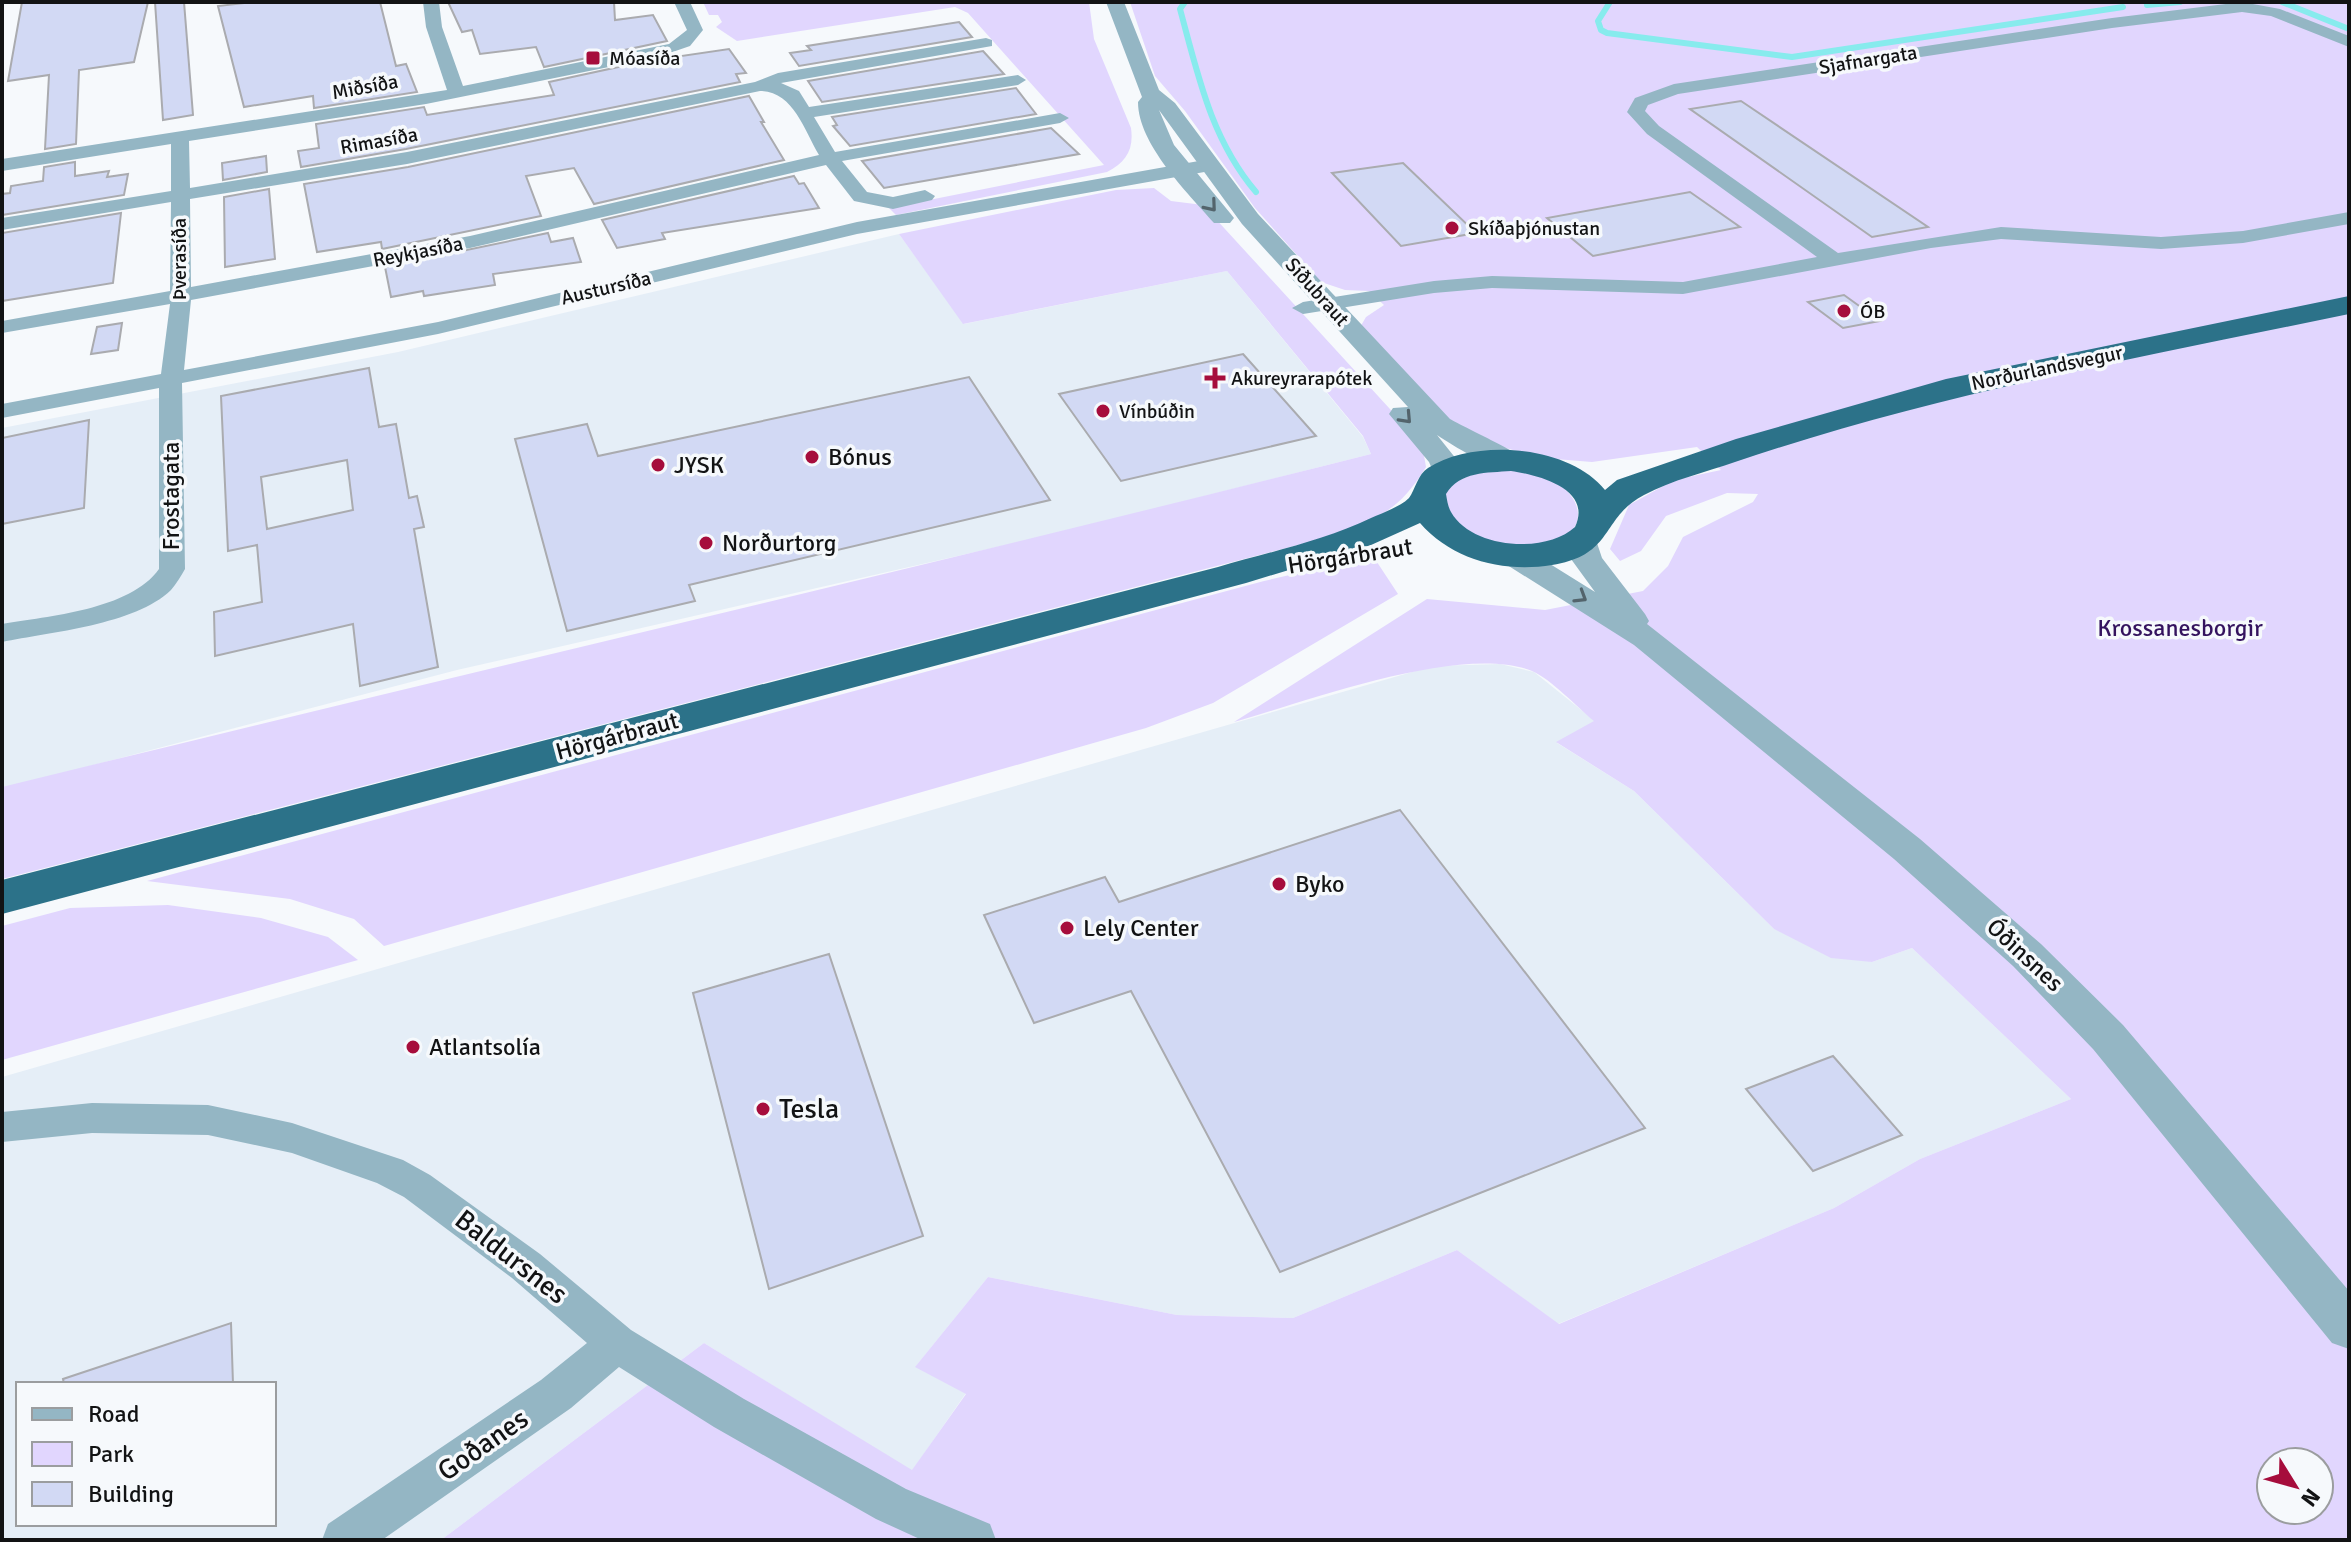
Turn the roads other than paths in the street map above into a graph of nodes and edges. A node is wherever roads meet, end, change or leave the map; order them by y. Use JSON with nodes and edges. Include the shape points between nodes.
{"nodes":[{"id":1,"x":431,"y":2,"type":"edge"},
{"id":2,"x":682,"y":2,"type":"edge"},
{"id":3,"x":1115,"y":2,"type":"edge"},
{"id":4,"x":2349,"y":42,"type":"edge"},
{"id":5,"x":986,"y":43,"type":"dead end"},
{"id":6,"x":1018,"y":80,"type":"dead end"},
{"id":7,"x":760,"y":86,"type":"junction"},
{"id":8,"x":457,"y":93,"type":"junction"},
{"id":9,"x":1150,"y":93,"type":"junction"},
{"id":10,"x":803,"y":113,"type":"junction"},
{"id":11,"x":1060,"y":118,"type":"dead end"},
{"id":12,"x":180,"y":139,"type":"junction"},
{"id":13,"x":830,"y":158,"type":"junction"},
{"id":14,"x":2,"y":165,"type":"edge"},
{"id":15,"x":1210,"y":165,"type":"junction"},
{"id":16,"x":1180,"y":169,"type":"junction"},
{"id":17,"x":968,"y":188,"type":"dead end"},
{"id":18,"x":179,"y":197,"type":"junction"},
{"id":19,"x":2349,"y":218,"type":"edge"},
{"id":20,"x":2,"y":224,"type":"edge"},
{"id":21,"x":1834,"y":260,"type":"junction"},
{"id":22,"x":2349,"y":289,"type":"edge"},
{"id":23,"x":181,"y":297,"type":"junction"},
{"id":24,"x":2349,"y":305,"type":"edge"},
{"id":25,"x":1315,"y":306,"type":"junction"},
{"id":26,"x":2,"y":327,"type":"edge"},
{"id":27,"x":2119,"y":335,"type":"dead end"},
{"id":28,"x":171,"y":380,"type":"junction"},
{"id":29,"x":2,"y":411,"type":"edge"},
{"id":30,"x":1748,"y":446,"type":"junction"},
{"id":31,"x":1511,"y":460,"type":"junction"},
{"id":32,"x":1551,"y":468,"type":"junction"},
{"id":33,"x":1436,"y":487,"type":"junction"},
{"id":34,"x":1590,"y":527,"type":"junction"},
{"id":35,"x":1468,"y":545,"type":"junction"},
{"id":36,"x":1515,"y":556,"type":"junction"},
{"id":37,"x":1232,"y":575,"type":"junction"},
{"id":38,"x":2,"y":633,"type":"edge"},
{"id":39,"x":1646,"y":638,"type":"junction"},
{"id":40,"x":2,"y":897,"type":"edge"},
{"id":41,"x":2,"y":1127,"type":"edge"},
{"id":42,"x":2349,"y":1327,"type":"edge"},
{"id":43,"x":617,"y":1343,"type":"junction"},
{"id":44,"x":344,"y":1540,"type":"edge"},
{"id":45,"x":974,"y":1540,"type":"edge"}],
"edges":[{"from":1,"to":8,"type":"street"},
{"from":2,"to":8,"type":"street","name":"Miðsíða","via":[[695,30],[673,48]]},
{"from":3,"to":9,"type":"street","name":"Síðubraut"},
{"from":4,"to":21,"type":"street","name":"Sjafnargata","via":[[2274,12],[2242,7],[1674,89],[1641,102],[1636,112],[1653,130]]},
{"from":5,"to":7,"type":"street","name":"Rimasíða","via":[[778,78]]},
{"from":6,"to":10,"type":"street"},
{"from":7,"to":10,"type":"street","via":[[793,95]]},
{"from":7,"to":18,"type":"street","name":"Rimasíða","via":[[506,140]]},
{"from":8,"to":12,"type":"street","name":"Miðsíða"},
{"from":9,"to":15,"type":"street","name":"Síðubraut","via":[[1168,107]]},
{"from":9,"to":16,"type":"street","name":"Síðubraut","via":[[1146,109]]},
{"from":10,"to":13,"type":"street"},
{"from":11,"to":13,"type":"street"},
{"from":12,"to":14,"type":"street","name":"Miðsíða"},
{"from":12,"to":18,"type":"street","name":"Þverasíða"},
{"from":13,"to":17,"type":"street","via":[[861,197],[893,203]]},
{"from":13,"to":23,"type":"street","name":"Reykjasíða","via":[[470,242]]},
{"from":15,"to":16,"type":"street","name":"Austursíða"},
{"from":15,"to":25,"type":"street","name":"Síðubraut"},
{"from":16,"to":25,"type":"street","name":"Síðubraut","one_way":true},
{"from":16,"to":28,"type":"street","name":"Austursíða","via":[[857,228],[438,328]]},
{"from":18,"to":20,"type":"street","name":"Rimasíða"},
{"from":18,"to":23,"type":"street","name":"Þverasíða"},
{"from":19,"to":21,"type":"street","via":[[2243,237],[2161,243],[2001,233]]},
{"from":21,"to":25,"type":"street","via":[[1683,288],[1492,282]]},
{"from":22,"to":27,"type":"highway"},
{"from":23,"to":26,"type":"street","name":"Reykjasíða"},
{"from":23,"to":28,"type":"street","name":"Þverasíða"},
{"from":24,"to":30,"type":"highway","name":"Norðurlandsvegur","via":[[1958,386]]},
{"from":25,"to":31,"type":"street","name":"Síðubraut","via":[[1440,425]]},
{"from":25,"to":33,"type":"street","name":"Síðubraut","one_way":true,"via":[[1443,460]]},
{"from":28,"to":29,"type":"street","name":"Austursíða"},
{"from":28,"to":38,"type":"street","name":"Frostagata","via":[[169,576],[158,589],[133,602]]},
{"from":30,"to":32,"type":"highway","name":"Norðurlandsvegur","via":[[1619,468]]},
{"from":30,"to":34,"type":"highway","name":"Norðurlandsvegur","via":[[1630,488]]},
{"from":31,"to":32,"type":"highway","name":"Norðurlandsvegur"},
{"from":31,"to":33,"type":"highway","name":"Norðurlandsvegur","via":[[1475,462]]},
{"from":32,"to":34,"type":"highway","name":"Norðurlandsvegur","via":[[1585,488],[1594,500]]},
{"from":33,"to":35,"type":"highway","name":"Norðurlandsvegur","via":[[1432,518]]},
{"from":33,"to":37,"type":"highway","name":"Hörgárbraut","via":[[1401,519],[1370,533]]},
{"from":34,"to":36,"type":"highway","name":"Norðurlandsvegur","via":[[1553,553]]},
{"from":34,"to":39,"type":"street","name":"Óðinsnes","via":[[1587,559]]},
{"from":35,"to":36,"type":"highway","name":"Norðurlandsvegur"},
{"from":35,"to":37,"type":"highway","name":"Hörgárbraut","via":[[1384,548]]},
{"from":36,"to":39,"type":"street","name":"Óðinsnes","one_way":true},
{"from":37,"to":40,"type":"highway","name":"Hörgárbraut"},
{"from":39,"to":42,"type":"street","name":"Óðinsnes","via":[[1907,849],[2027,955],[2108,1037]]},
{"from":41,"to":43,"type":"street","name":"Baldursnes","via":[[92,1118],[208,1120],[292,1138],[390,1171],[526,1266]]},
{"from":43,"to":44,"type":"street","name":"Goðanes","via":[[556,1394]]},
{"from":43,"to":45,"type":"street","name":"Baldursnes","via":[[891,1504]]}]}
